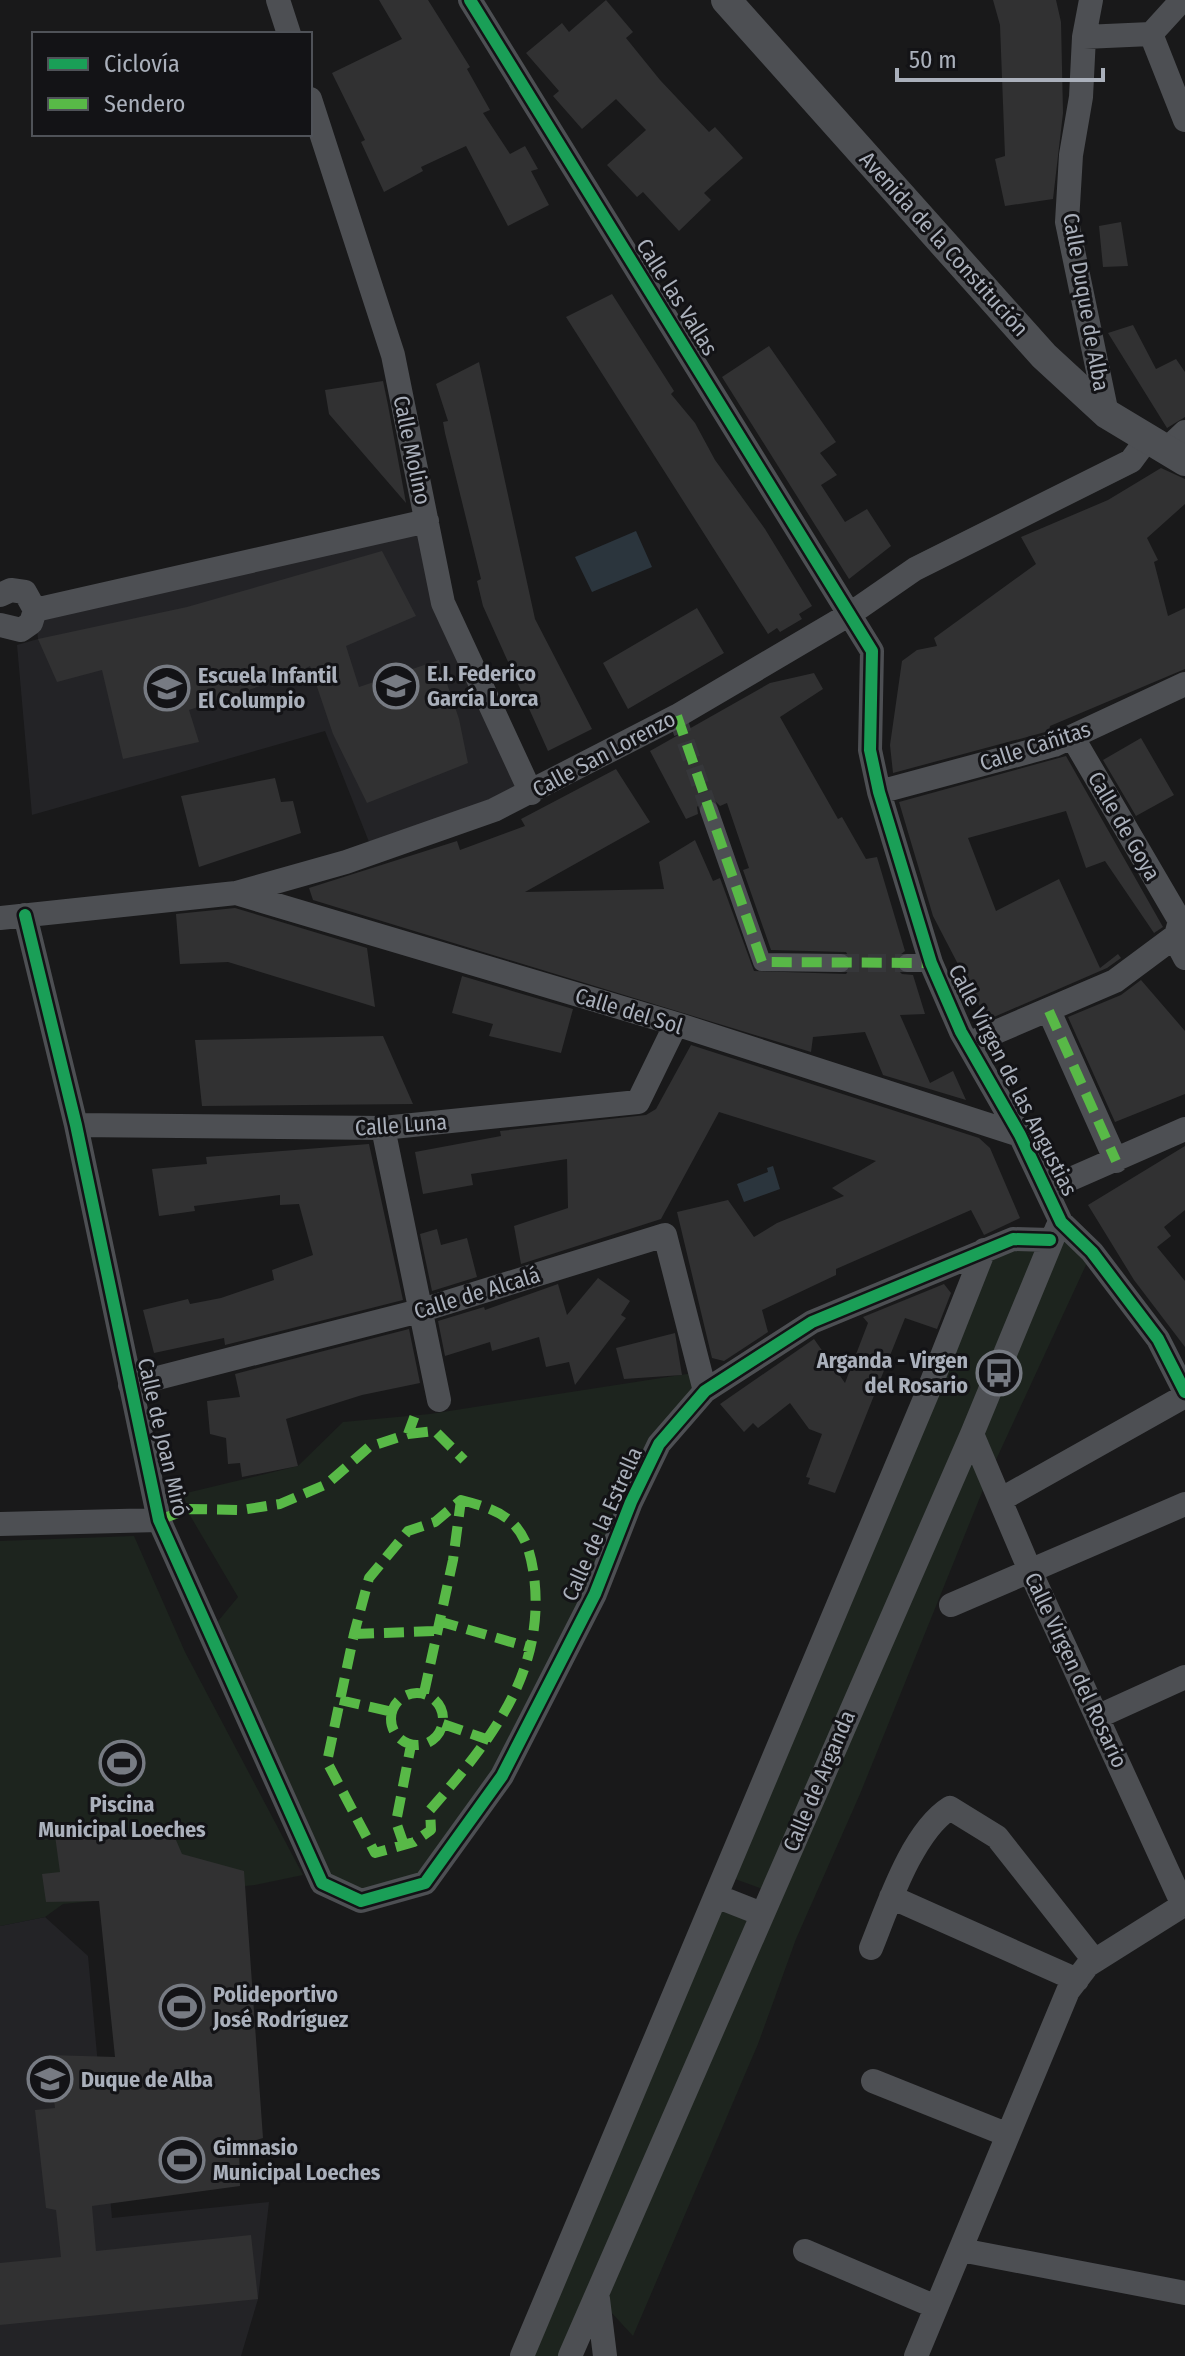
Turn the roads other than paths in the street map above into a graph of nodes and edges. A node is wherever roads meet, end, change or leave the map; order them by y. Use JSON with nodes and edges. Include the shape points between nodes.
{"nodes":[{"id":1,"x":278,"y":0,"type":"edge"},
{"id":2,"x":470,"y":0,"type":"edge"},
{"id":3,"x":726,"y":0,"type":"edge"},
{"id":4,"x":1074,"y":0,"type":"edge"},
{"id":5,"x":1091,"y":0,"type":"edge"},
{"id":6,"x":1182,"y":0,"type":"edge"},
{"id":7,"x":288,"y":32,"type":"edge"},
{"id":8,"x":1151,"y":34,"type":"junction"},
{"id":9,"x":1084,"y":37,"type":"junction"},
{"id":10,"x":312,"y":105,"type":"edge"},
{"id":11,"x":1185,"y":120,"type":"edge"},
{"id":12,"x":1107,"y":414,"type":"junction"},
{"id":13,"x":1172,"y":445,"type":"edge"},
{"id":14,"x":427,"y":521,"type":"junction"},
{"id":15,"x":0,"y":595,"type":"edge"},
{"id":16,"x":35,"y":610,"type":"junction"},
{"id":17,"x":850,"y":614,"type":"junction"},
{"id":18,"x":0,"y":625,"type":"edge"},
{"id":19,"x":1185,"y":684,"type":"edge"},
{"id":20,"x":1073,"y":738,"type":"junction"},
{"id":21,"x":879,"y":792,"type":"junction"},
{"id":22,"x":531,"y":793,"type":"junction"},
{"id":23,"x":709,"y":810,"type":"tunnel mouth"},
{"id":24,"x":236,"y":893,"type":"junction"},
{"id":25,"x":25,"y":915,"type":"junction"},
{"id":26,"x":0,"y":918,"type":"edge"},
{"id":27,"x":1182,"y":942,"type":"edge"},
{"id":28,"x":841,"y":963,"type":"tunnel mouth"},
{"id":29,"x":1049,"y":1011,"type":"junction"},
{"id":30,"x":676,"y":1024,"type":"junction"},
{"id":31,"x":968,"y":1044,"type":"junction"},
{"id":32,"x":76,"y":1125,"type":"junction"},
{"id":33,"x":383,"y":1128,"type":"junction"},
{"id":34,"x":1185,"y":1129,"type":"edge"},
{"id":35,"x":1020,"y":1135,"type":"junction"},
{"id":36,"x":1116,"y":1161,"type":"junction"},
{"id":37,"x":1048,"y":1189,"type":"junction"},
{"id":38,"x":1056,"y":1231,"type":"junction"},
{"id":39,"x":984,"y":1250,"type":"junction"},
{"id":40,"x":419,"y":1311,"type":"junction"},
{"id":41,"x":130,"y":1385,"type":"junction"},
{"id":42,"x":705,"y":1391,"type":"junction"},
{"id":43,"x":1185,"y":1394,"type":"edge"},
{"id":44,"x":439,"y":1400,"type":"dead end"},
{"id":45,"x":972,"y":1434,"type":"junction"},
{"id":46,"x":1000,"y":1500,"type":"junction"},
{"id":47,"x":1185,"y":1504,"type":"edge"},
{"id":48,"x":159,"y":1520,"type":"junction"},
{"id":49,"x":0,"y":1524,"type":"edge"},
{"id":50,"x":1031,"y":1573,"type":"junction"},
{"id":51,"x":951,"y":1605,"type":"dead end"},
{"id":52,"x":1185,"y":1677,"type":"edge"},
{"id":53,"x":1097,"y":1717,"type":"junction"},
{"id":54,"x":425,"y":1883,"type":"joint"},
{"id":55,"x":716,"y":1896,"type":"junction"},
{"id":56,"x":891,"y":1897,"type":"junction"},
{"id":57,"x":1184,"y":1904,"type":"edge"},
{"id":58,"x":762,"y":1914,"type":"junction"},
{"id":59,"x":871,"y":1948,"type":"dead end"},
{"id":60,"x":1094,"y":1960,"type":"junction"},
{"id":61,"x":1077,"y":1980,"type":"junction"},
{"id":62,"x":873,"y":2081,"type":"dead end"},
{"id":63,"x":1008,"y":2135,"type":"junction"},
{"id":64,"x":961,"y":2250,"type":"junction"},
{"id":65,"x":805,"y":2251,"type":"dead end"},
{"id":66,"x":1185,"y":2293,"type":"edge"},
{"id":67,"x":598,"y":2297,"type":"junction"},
{"id":68,"x":936,"y":2307,"type":"junction"},
{"id":69,"x":574,"y":2351,"type":"edge"},
{"id":70,"x":522,"y":2356,"type":"edge"},
{"id":71,"x":605,"y":2356,"type":"edge"},
{"id":72,"x":916,"y":2356,"type":"edge"}],
"edges":[{"from":1,"to":7,"type":"street"},
{"from":2,"to":17,"type":"street","name":"Calle las Vallas"},
{"from":3,"to":12,"type":"street","name":"Avenida de la Constitución","via":[[1044,356]]},
{"from":4,"to":9,"type":"street"},
{"from":5,"to":9,"type":"street","name":"Calle Duque de Alba"},
{"from":6,"to":8,"type":"street"},
{"from":8,"to":9,"type":"street"},
{"from":8,"to":11,"type":"street"},
{"from":9,"to":12,"type":"street","name":"Calle Duque de Alba","via":[[1067,222]]},
{"from":10,"to":14,"type":"street","name":"Calle Molino","via":[[393,355]]},
{"from":12,"to":13,"type":"street","name":"Avenida de la Constitución"},
{"from":13,"to":17,"type":"street","name":"Calle San Lorenzo","via":[[915,569]]},
{"from":14,"to":16,"type":"street"},
{"from":14,"to":22,"type":"street","name":"Calle Molino","via":[[443,603]]},
{"from":15,"to":16,"type":"street","via":[[25,592]]},
{"from":16,"to":18,"type":"street","via":[[31,623],[21,630]]},
{"from":17,"to":21,"type":"street","name":"Calle Virgen de las Angustias","via":[[872,651],[870,750]]},
{"from":17,"to":22,"type":"street","name":"Calle San Lorenzo","via":[[677,716]]},
{"from":19,"to":20,"type":"street","name":"Calle Cañitas"},
{"from":20,"to":21,"type":"street","name":"Calle Cañitas"},
{"from":20,"to":27,"type":"street","name":"Calle de Goya","via":[[1180,921]]},
{"from":21,"to":31,"type":"street","name":"Calle Virgen de las Angustias","via":[[919,963]]},
{"from":22,"to":24,"type":"street","name":"Calle San Lorenzo","via":[[346,862]]},
{"from":23,"to":28,"type":"street","via":[[762,962]]},
{"from":24,"to":25,"type":"street","name":"Calle San Lorenzo"},
{"from":24,"to":30,"type":"street","name":"Calle del Sol"},
{"from":25,"to":26,"type":"street","name":"Calle San Lorenzo"},
{"from":25,"to":32,"type":"street","name":"Calle de Joan Miró"},
{"from":27,"to":29,"type":"street"},
{"from":29,"to":31,"type":"street"},
{"from":29,"to":36,"type":"street"},
{"from":30,"to":33,"type":"street","name":"Calle Luna","via":[[638,1102]]},
{"from":30,"to":35,"type":"street","name":"Calle del Sol"},
{"from":31,"to":35,"type":"street","name":"Calle Virgen de las Angustias"},
{"from":32,"to":33,"type":"street","name":"Calle Luna"},
{"from":32,"to":41,"type":"street","name":"Calle de Joan Miró"},
{"from":33,"to":40,"type":"street"},
{"from":34,"to":36,"type":"street"},
{"from":35,"to":37,"type":"street","name":"Calle Virgen de las Angustias"},
{"from":36,"to":37,"type":"street"},
{"from":37,"to":38,"type":"street","name":"Calle Virgen de las Angustias"},
{"from":38,"to":39,"type":"street","name":"Calle de la Estrella"},
{"from":38,"to":43,"type":"street","name":"Calle Virgen de las Angustias","via":[[1092,1252],[1158,1339]]},
{"from":38,"to":45,"type":"street","name":"Calle de Arganda"},
{"from":39,"to":42,"type":"street","name":"Calle de la Estrella","via":[[812,1322]]},
{"from":39,"to":55,"type":"street"},
{"from":40,"to":41,"type":"street","name":"Calle de Alcalá"},
{"from":40,"to":42,"type":"street","name":"Calle de Alcalá","via":[[665,1235]]},
{"from":40,"to":44,"type":"street"},
{"from":41,"to":48,"type":"street","name":"Calle de Joan Miró"},
{"from":42,"to":54,"type":"street","name":"Calle de la Estrella","via":[[659,1444],[595,1594],[502,1776]]},
{"from":43,"to":46,"type":"street"},
{"from":45,"to":46,"type":"street","name":"Calle Virgen del Rosario"},
{"from":45,"to":58,"type":"street","name":"Calle de Arganda"},
{"from":46,"to":50,"type":"street","name":"Calle Virgen del Rosario"},
{"from":47,"to":50,"type":"street"},
{"from":48,"to":49,"type":"street"},
{"from":48,"to":54,"type":"street","name":"Calle de Joan Miró","via":[[322,1883],[361,1901]]},
{"from":50,"to":51,"type":"street"},
{"from":50,"to":53,"type":"street","name":"Calle Virgen del Rosario"},
{"from":52,"to":53,"type":"street"},
{"from":53,"to":57,"type":"street","name":"Calle Virgen del Rosario"},
{"from":55,"to":58,"type":"street"},
{"from":55,"to":70,"type":"street"},
{"from":56,"to":59,"type":"street"},
{"from":56,"to":60,"type":"street","via":[[933,1819],[950,1808],[997,1837]]},
{"from":56,"to":61,"type":"street"},
{"from":57,"to":60,"type":"street"},
{"from":58,"to":67,"type":"street","name":"Calle de Arganda"},
{"from":60,"to":61,"type":"street"},
{"from":61,"to":63,"type":"street"},
{"from":62,"to":63,"type":"street"},
{"from":63,"to":64,"type":"street"},
{"from":64,"to":66,"type":"street"},
{"from":64,"to":68,"type":"street"},
{"from":65,"to":68,"type":"street"},
{"from":67,"to":69,"type":"street","name":"Calle de Arganda"},
{"from":67,"to":71,"type":"street"},
{"from":68,"to":72,"type":"street"}]}
